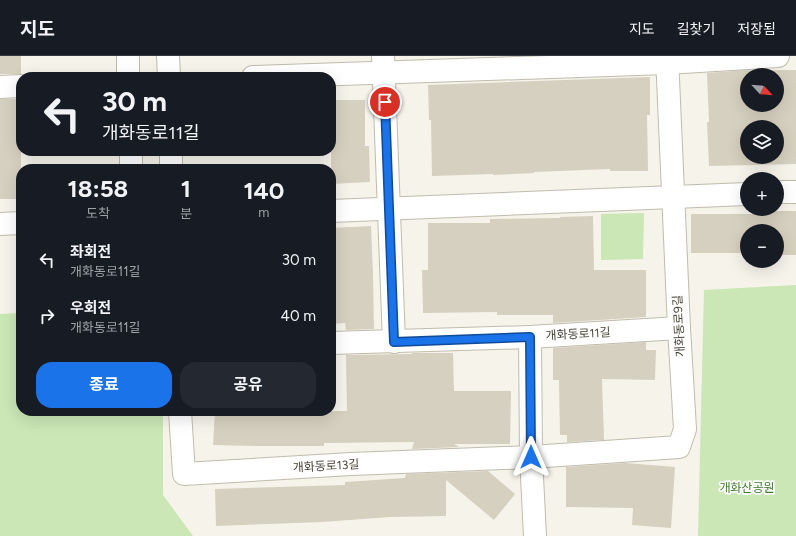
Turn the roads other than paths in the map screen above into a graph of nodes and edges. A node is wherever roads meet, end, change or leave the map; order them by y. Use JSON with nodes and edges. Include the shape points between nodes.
{"nodes":[{"id":1,"x":128,"y":56,"type":"edge"},
{"id":2,"x":168,"y":56,"type":"edge"},
{"id":3,"x":778,"y":56,"type":"edge"},
{"id":4,"x":667,"y":59,"type":"edge"},
{"id":5,"x":384,"y":64,"type":"edge"},
{"id":6,"x":128,"y":72,"type":"edge"},
{"id":7,"x":169,"y":72,"type":"edge"},
{"id":8,"x":303,"y":72,"type":"edge"},
{"id":9,"x":16,"y":86,"type":"edge"},
{"id":10,"x":0,"y":87,"type":"edge"},
{"id":11,"x":784,"y":192,"type":"edge"},
{"id":12,"x":796,"y":192,"type":"edge"},
{"id":13,"x":740,"y":194,"type":"edge"},
{"id":14,"x":673,"y":196,"type":"junction"},
{"id":15,"x":389,"y":208,"type":"junction"},
{"id":16,"x":336,"y":211,"type":"edge"},
{"id":17,"x":16,"y":223,"type":"edge"},
{"id":18,"x":0,"y":224,"type":"edge"},
{"id":19,"x":679,"y":328,"type":"junction"},
{"id":20,"x":530,"y":337,"type":"junction"},
{"id":21,"x":394,"y":342,"type":"junction"},
{"id":22,"x":336,"y":344,"type":"edge"},
{"id":23,"x":180,"y":416,"type":"edge"},
{"id":24,"x":531,"y":457,"type":"junction"},
{"id":25,"x":535,"y":536,"type":"edge"}],
"edges":[{"from":1,"to":6,"type":"street"},
{"from":2,"to":7,"type":"street"},
{"from":3,"to":4,"type":"street"},
{"from":4,"to":5,"type":"street"},
{"from":4,"to":14,"type":"street","name":"개화동로9길"},
{"from":5,"to":8,"type":"street"},
{"from":5,"to":15,"type":"street"},
{"from":9,"to":10,"type":"street"},
{"from":11,"to":12,"type":"street"},
{"from":13,"to":14,"type":"street"},
{"from":14,"to":15,"type":"street"},
{"from":14,"to":19,"type":"street","name":"개화동로9길"},
{"from":15,"to":16,"type":"street"},
{"from":15,"to":21,"type":"street"},
{"from":17,"to":18,"type":"street"},
{"from":19,"to":20,"type":"street","name":"개화동로11길"},
{"from":19,"to":24,"type":"street","name":"개화동로9길","via":[[685,429],[679,447]]},
{"from":20,"to":21,"type":"street","name":"개화동로11길"},
{"from":20,"to":24,"type":"street"},
{"from":21,"to":22,"type":"street"},
{"from":23,"to":24,"type":"street","name":"개화동로13길","via":[[184,474]]},
{"from":24,"to":25,"type":"street"}]}
